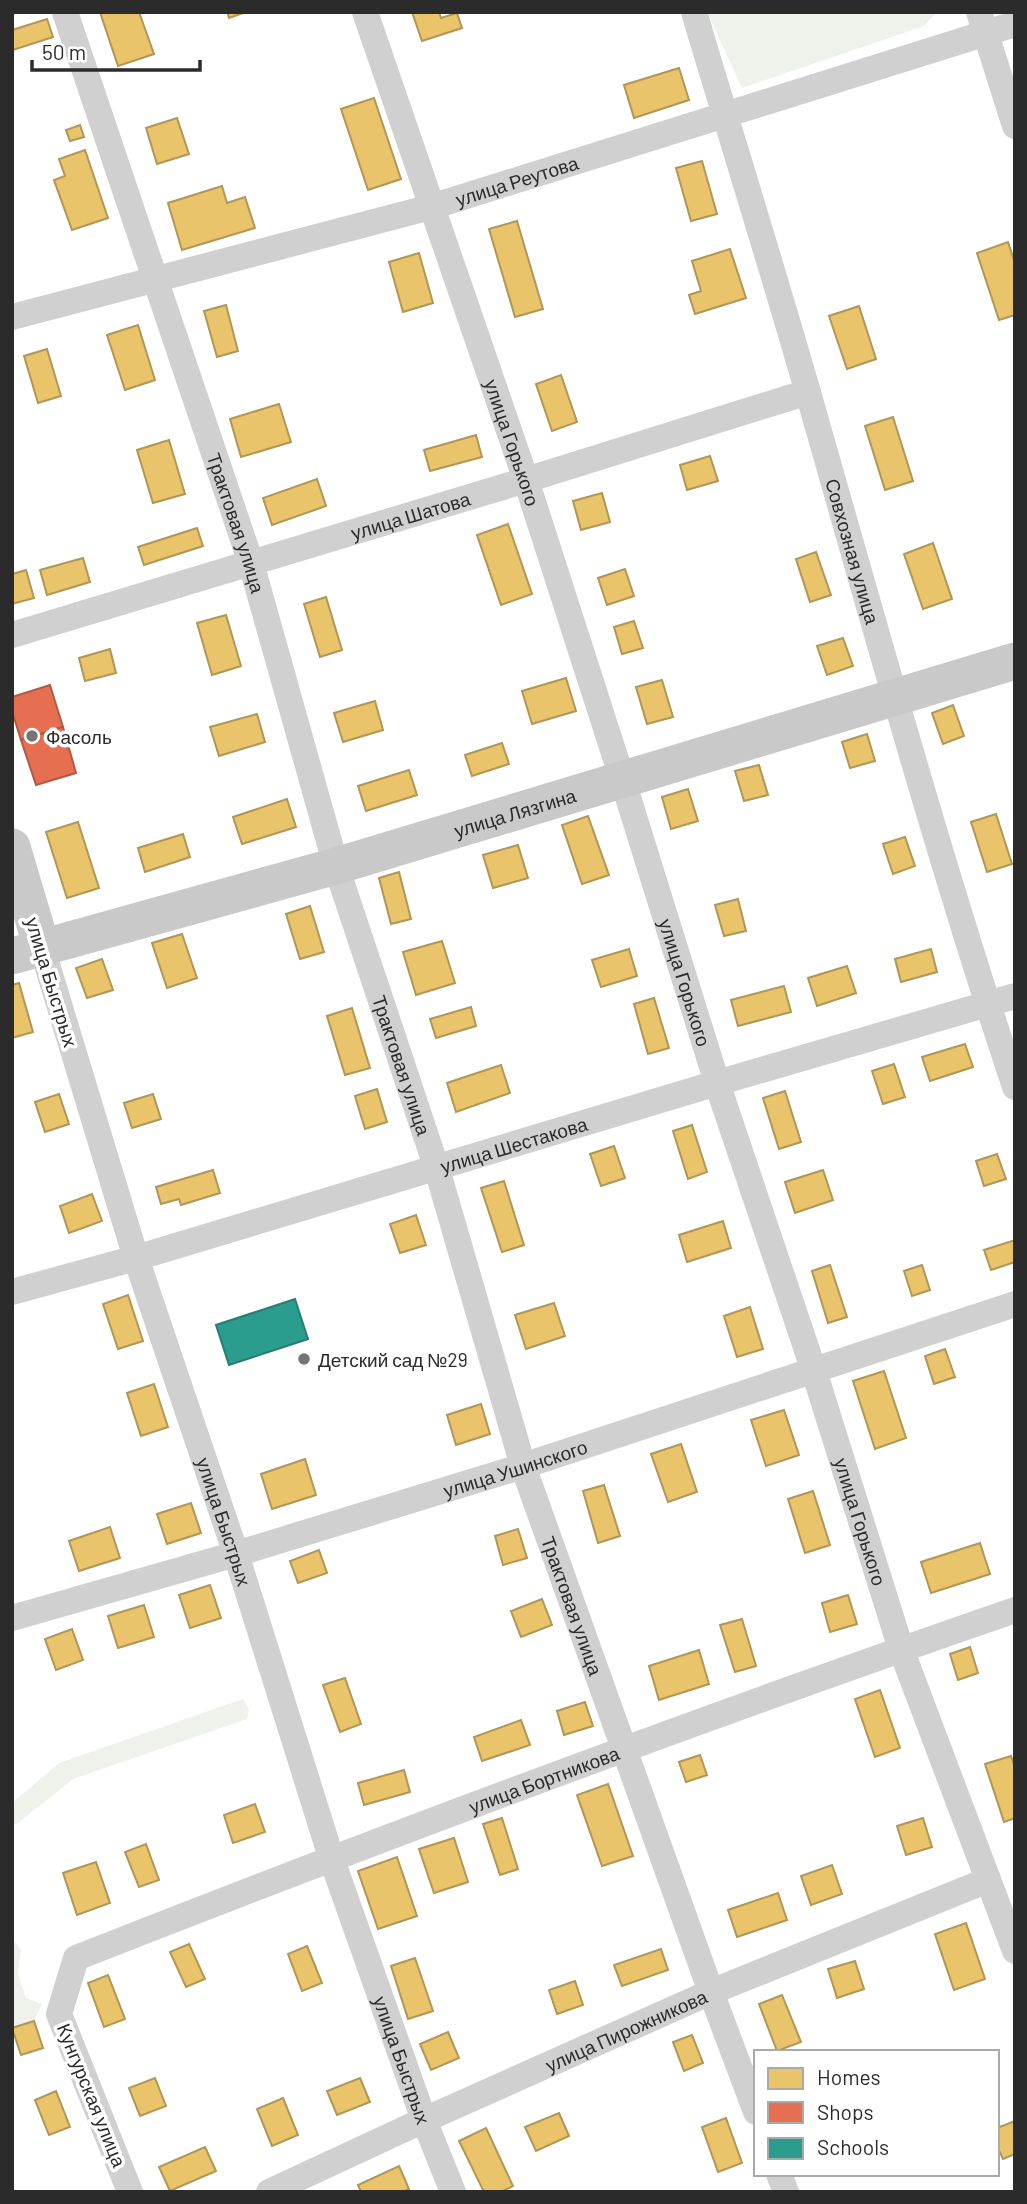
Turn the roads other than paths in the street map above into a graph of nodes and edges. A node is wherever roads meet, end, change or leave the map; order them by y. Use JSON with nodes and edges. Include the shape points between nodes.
{"nodes":[{"id":1,"x":65,"y":12,"type":"edge"},
{"id":2,"x":365,"y":12,"type":"edge"},
{"id":3,"x":694,"y":12,"type":"edge"},
{"id":4,"x":982,"y":23,"type":"edge"},
{"id":5,"x":1015,"y":24,"type":"edge"},
{"id":6,"x":725,"y":116,"type":"junction"},
{"id":7,"x":1015,"y":126,"type":"edge"},
{"id":8,"x":431,"y":207,"type":"junction"},
{"id":9,"x":154,"y":280,"type":"junction"},
{"id":10,"x":12,"y":317,"type":"edge"},
{"id":11,"x":808,"y":392,"type":"junction"},
{"id":12,"x":526,"y":480,"type":"junction"},
{"id":13,"x":251,"y":564,"type":"junction"},
{"id":14,"x":12,"y":635,"type":"edge"},
{"id":15,"x":1015,"y":661,"type":"edge"},
{"id":16,"x":894,"y":697,"type":"junction"},
{"id":17,"x":622,"y":778,"type":"junction"},
{"id":18,"x":12,"y":847,"type":"edge"},
{"id":19,"x":337,"y":866,"type":"junction"},
{"id":20,"x":27,"y":952,"type":"edge"},
{"id":21,"x":1015,"y":996,"type":"edge"},
{"id":22,"x":988,"y":1006,"type":"junction"},
{"id":23,"x":717,"y":1083,"type":"junction"},
{"id":24,"x":1015,"y":1087,"type":"edge"},
{"id":25,"x":437,"y":1169,"type":"junction"},
{"id":26,"x":136,"y":1258,"type":"junction"},
{"id":27,"x":12,"y":1293,"type":"edge"},
{"id":28,"x":1015,"y":1304,"type":"edge"},
{"id":29,"x":814,"y":1371,"type":"junction"},
{"id":30,"x":523,"y":1466,"type":"junction"},
{"id":31,"x":236,"y":1553,"type":"junction"},
{"id":32,"x":1015,"y":1610,"type":"edge"},
{"id":33,"x":12,"y":1618,"type":"edge"},
{"id":34,"x":901,"y":1649,"type":"junction"},
{"id":35,"x":624,"y":1750,"type":"junction"},
{"id":36,"x":331,"y":1857,"type":"junction"},
{"id":37,"x":988,"y":1880,"type":"junction"},
{"id":38,"x":1015,"y":1951,"type":"edge"},
{"id":39,"x":76,"y":1958,"type":"joint"},
{"id":40,"x":710,"y":1992,"type":"junction"},
{"id":41,"x":754,"y":2107,"type":"edge"},
{"id":42,"x":424,"y":2120,"type":"junction"},
{"id":43,"x":130,"y":2192,"type":"edge"},
{"id":44,"x":270,"y":2192,"type":"edge"},
{"id":45,"x":453,"y":2192,"type":"edge"}],
"edges":[{"from":1,"to":9,"type":"street","name":"Трактовая улица"},
{"from":2,"to":8,"type":"street","name":"улица Горького"},
{"from":3,"to":6,"type":"street","name":"Совхозная улица"},
{"from":4,"to":5,"type":"street","name":"улица Реутова"},
{"from":4,"to":6,"type":"street","name":"улица Реутова"},
{"from":4,"to":7,"type":"street"},
{"from":6,"to":8,"type":"street","name":"улица Реутова"},
{"from":6,"to":11,"type":"street","name":"Совхозная улица"},
{"from":8,"to":9,"type":"street","name":"улица Реутова"},
{"from":8,"to":12,"type":"street","name":"улица Горького"},
{"from":9,"to":10,"type":"street","name":"улица Реутова"},
{"from":9,"to":13,"type":"street","name":"Трактовая улица"},
{"from":11,"to":12,"type":"street","name":"улица Шатова"},
{"from":11,"to":16,"type":"street","name":"Совхозная улица"},
{"from":12,"to":13,"type":"street","name":"улица Шатова"},
{"from":12,"to":17,"type":"street","name":"улица Горького"},
{"from":13,"to":14,"type":"street","name":"улица Шатова"},
{"from":13,"to":19,"type":"street","name":"Трактовая улица"},
{"from":15,"to":16,"type":"main road","name":"улица Лязгина"},
{"from":16,"to":17,"type":"main road","name":"улица Лязгина"},
{"from":16,"to":22,"type":"street","name":"Совхозная улица"},
{"from":17,"to":19,"type":"main road","name":"улица Лязгина"},
{"from":17,"to":23,"type":"street","name":"улица Горького"},
{"from":18,"to":20,"type":"main road","name":"улица Быстрых"},
{"from":19,"to":20,"type":"main road","name":"улица Лязгина"},
{"from":19,"to":25,"type":"street","name":"Трактовая улица"},
{"from":20,"to":26,"type":"street","name":"улица Быстрых"},
{"from":21,"to":22,"type":"street","name":"улица Шестакова"},
{"from":22,"to":23,"type":"street","name":"улица Шестакова"},
{"from":22,"to":24,"type":"street","name":"Совхозная улица"},
{"from":23,"to":25,"type":"street","name":"улица Шестакова"},
{"from":23,"to":29,"type":"street","name":"улица Горького"},
{"from":25,"to":26,"type":"street","name":"улица Шестакова"},
{"from":25,"to":30,"type":"street","name":"Трактовая улица"},
{"from":26,"to":27,"type":"street","name":"улица Шестакова"},
{"from":26,"to":31,"type":"street","name":"улица Быстрых"},
{"from":28,"to":29,"type":"street","name":"улица Ушинского"},
{"from":29,"to":30,"type":"street","name":"улица Ушинского"},
{"from":29,"to":34,"type":"street","name":"улица Горького"},
{"from":30,"to":31,"type":"street","name":"улица Ушинского"},
{"from":30,"to":35,"type":"street","name":"Трактовая улица"},
{"from":31,"to":33,"type":"street","name":"улица Ушинского"},
{"from":31,"to":36,"type":"street","name":"улица Быстрых"},
{"from":32,"to":34,"type":"street","name":"улица Бортникова"},
{"from":34,"to":35,"type":"street","name":"улица Бортникова"},
{"from":34,"to":37,"type":"street","name":"улица Горького"},
{"from":35,"to":36,"type":"street","name":"улица Бортникова"},
{"from":35,"to":40,"type":"street","name":"Трактовая улица"},
{"from":36,"to":39,"type":"street","name":"улица Бортникова"},
{"from":36,"to":42,"type":"street","name":"улица Быстрых"},
{"from":37,"to":38,"type":"street","name":"улица Горького"},
{"from":37,"to":40,"type":"street","name":"улица Пирожникова"},
{"from":39,"to":43,"type":"street","name":"Кунгурская улица","via":[[60,2014]]},
{"from":40,"to":41,"type":"street","name":"Трактовая улица"},
{"from":40,"to":42,"type":"street","name":"улица Пирожникова"},
{"from":42,"to":44,"type":"street","name":"улица Пирожникова"},
{"from":42,"to":45,"type":"street","name":"улица Быстрых"}]}
